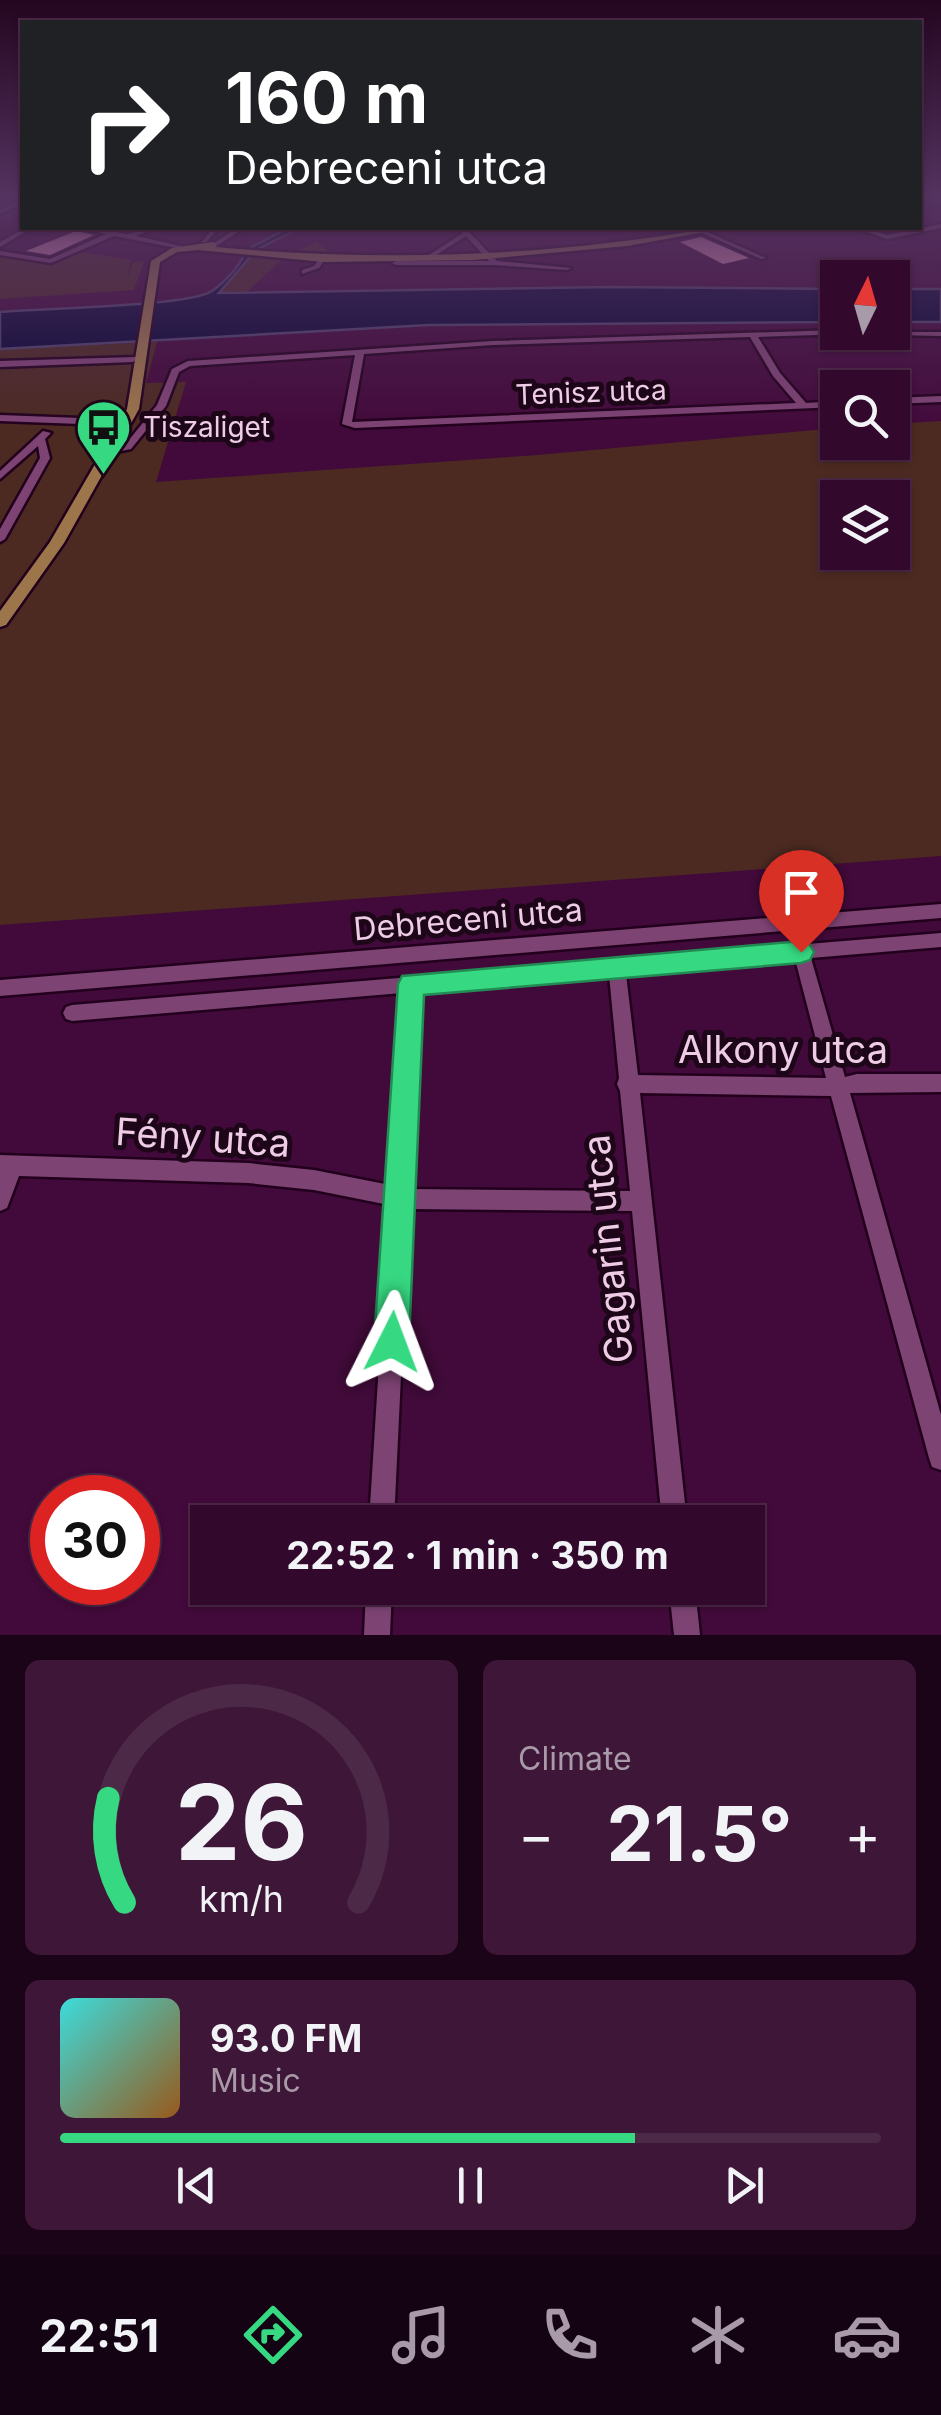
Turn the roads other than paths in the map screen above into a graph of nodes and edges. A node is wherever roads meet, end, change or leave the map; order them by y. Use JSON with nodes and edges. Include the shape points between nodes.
{"nodes":[{"id":1,"x":153,"y":275,"type":"edge"},
{"id":2,"x":391,"y":275,"type":"edge"},
{"id":3,"x":391,"y":280,"type":"dead end"},
{"id":4,"x":820,"y":333,"type":"edge"},
{"id":5,"x":910,"y":333,"type":"edge"},
{"id":6,"x":941,"y":334,"type":"edge"},
{"id":7,"x":752,"y":335,"type":"junction"},
{"id":8,"x":360,"y":351,"type":"junction"},
{"id":9,"x":137,"y":357,"type":"junction"},
{"id":10,"x":0,"y":364,"type":"edge"},
{"id":11,"x":941,"y":399,"type":"edge"},
{"id":12,"x":910,"y":401,"type":"edge"},
{"id":13,"x":802,"y":404,"type":"junction"},
{"id":14,"x":820,"y":404,"type":"edge"},
{"id":15,"x":0,"y":418,"type":"edge"},
{"id":16,"x":52,"y":420,"type":"junction"},
{"id":17,"x":107,"y":422,"type":"joint"},
{"id":18,"x":126,"y":422,"type":"junction"},
{"id":19,"x":41,"y":440,"type":"junction"},
{"id":20,"x":112,"y":450,"type":"junction"},
{"id":21,"x":0,"y":476,"type":"edge"},
{"id":22,"x":0,"y":539,"type":"edge"},
{"id":23,"x":0,"y":622,"type":"edge"},
{"id":24,"x":941,"y":911,"type":"edge"},
{"id":25,"x":941,"y":940,"type":"edge"},
{"id":26,"x":801,"y":952,"type":"junction"},
{"id":27,"x":616,"y":968,"type":"junction"},
{"id":28,"x":412,"y":984,"type":"junction"},
{"id":29,"x":0,"y":988,"type":"edge"},
{"id":30,"x":72,"y":1013,"type":"dead end"},
{"id":31,"x":941,"y":1083,"type":"edge"},
{"id":32,"x":626,"y":1084,"type":"junction"},
{"id":33,"x":839,"y":1086,"type":"junction"},
{"id":34,"x":6,"y":1165,"type":"edge"},
{"id":35,"x":399,"y":1198,"type":"junction"},
{"id":36,"x":0,"y":1201,"type":"edge"},
{"id":37,"x":638,"y":1201,"type":"junction"},
{"id":38,"x":940,"y":1450,"type":"edge"},
{"id":39,"x":383,"y":1505,"type":"edge"},
{"id":40,"x":673,"y":1505,"type":"edge"},
{"id":41,"x":378,"y":1605,"type":"edge"},
{"id":42,"x":684,"y":1605,"type":"edge"},
{"id":43,"x":376,"y":1635,"type":"edge"},
{"id":44,"x":688,"y":1635,"type":"edge"}],
"edges":[{"from":1,"to":9,"type":"main road"},
{"from":2,"to":3,"type":"street"},
{"from":4,"to":7,"type":"street"},
{"from":5,"to":6,"type":"street"},
{"from":7,"to":8,"type":"street"},
{"from":7,"to":13,"type":"street"},
{"from":8,"to":13,"type":"street","name":"Tenisz utca","via":[[346,424]]},
{"from":8,"to":20,"type":"street","via":[[182,366],[128,447]]},
{"from":9,"to":10,"type":"street"},
{"from":9,"to":18,"type":"main road"},
{"from":11,"to":12,"type":"street"},
{"from":13,"to":14,"type":"street","name":"Tenisz utca"},
{"from":15,"to":16,"type":"street"},
{"from":16,"to":17,"type":"street"},
{"from":16,"to":19,"type":"street"},
{"from":17,"to":18,"type":"main road"},
{"from":18,"to":20,"type":"main road"},
{"from":19,"to":21,"type":"street"},
{"from":19,"to":22,"type":"street","via":[[44,458]]},
{"from":20,"to":23,"type":"main road"},
{"from":24,"to":29,"type":"street","name":"Debreceni utca"},
{"from":25,"to":26,"type":"street","name":"Debreceni utca"},
{"from":26,"to":27,"type":"street","name":"Debreceni utca"},
{"from":26,"to":33,"type":"street"},
{"from":27,"to":28,"type":"street","name":"Debreceni utca"},
{"from":27,"to":32,"type":"street","name":"Gagarin utca"},
{"from":28,"to":30,"type":"street","name":"Debreceni utca"},
{"from":28,"to":35,"type":"street"},
{"from":31,"to":33,"type":"street","name":"Alkony utca"},
{"from":32,"to":33,"type":"street","name":"Alkony utca"},
{"from":32,"to":37,"type":"street","name":"Gagarin utca"},
{"from":33,"to":38,"type":"street"},
{"from":34,"to":35,"type":"street","name":"Fény utca","via":[[248,1173]]},
{"from":34,"to":36,"type":"street"},
{"from":35,"to":37,"type":"street"},
{"from":35,"to":39,"type":"street"},
{"from":37,"to":40,"type":"street","name":"Gagarin utca"},
{"from":41,"to":43,"type":"street"},
{"from":42,"to":44,"type":"street"}]}
